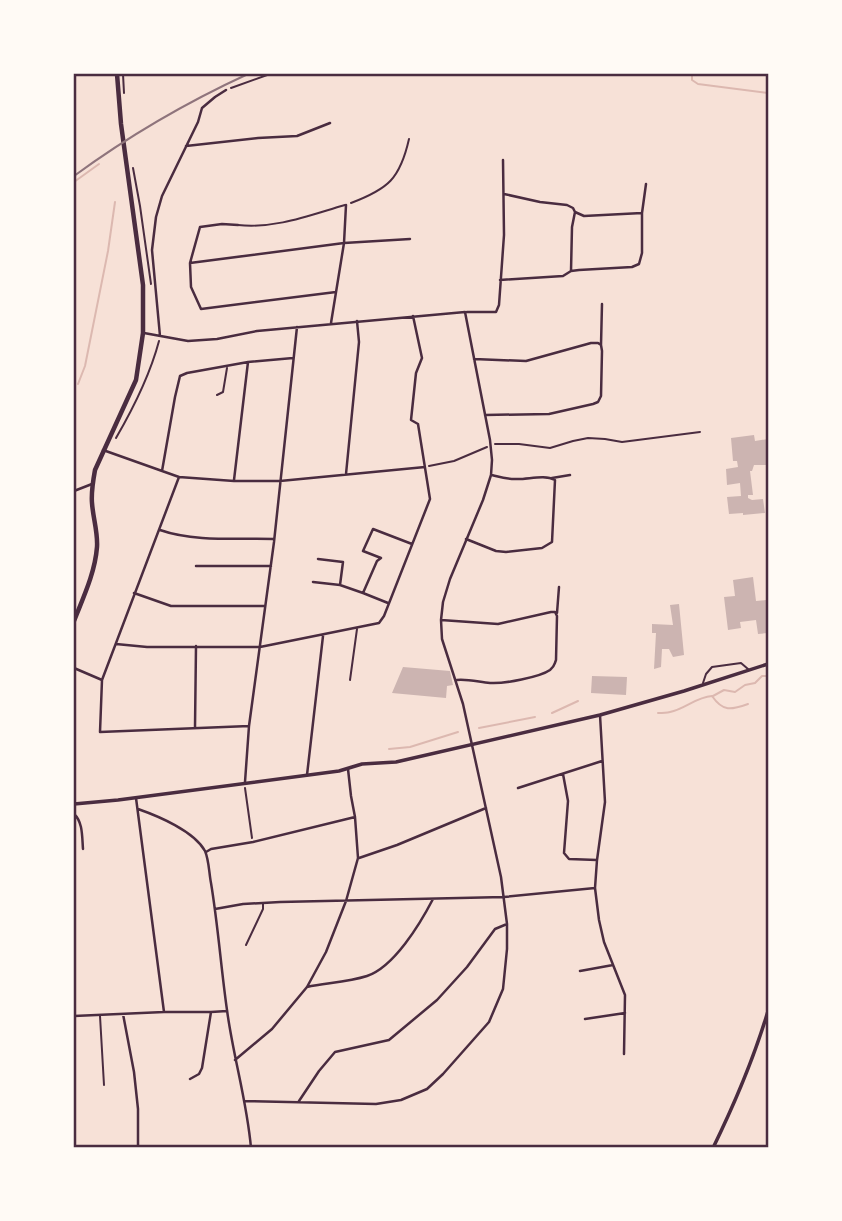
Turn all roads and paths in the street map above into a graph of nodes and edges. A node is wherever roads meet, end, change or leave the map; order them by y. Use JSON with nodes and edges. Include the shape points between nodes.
{"nodes":[{"id":1,"x":117,"y":74,"type":"edge"},
{"id":2,"x":270,"y":74,"type":"edge"},
{"id":3,"x":226,"y":90,"type":"joint"},
{"id":4,"x":330,"y":123,"type":"dead end"},
{"id":5,"x":409,"y":138,"type":"dead end"},
{"id":6,"x":186,"y":146,"type":"junction"},
{"id":7,"x":129,"y":160,"type":"junction"},
{"id":8,"x":503,"y":160,"type":"dead end"},
{"id":9,"x":646,"y":184,"type":"dead end"},
{"id":10,"x":503,"y":194,"type":"junction"},
{"id":11,"x":346,"y":205,"type":"junction"},
{"id":12,"x":575,"y":212,"type":"junction"},
{"id":13,"x":642,"y":213,"type":"junction"},
{"id":14,"x":238,"y":225,"type":"joint"},
{"id":15,"x":410,"y":239,"type":"dead end"},
{"id":16,"x":344,"y":243,"type":"junction"},
{"id":17,"x":190,"y":263,"type":"junction"},
{"id":18,"x":571,"y":271,"type":"junction"},
{"id":19,"x":500,"y":280,"type":"junction"},
{"id":20,"x":156,"y":290,"type":"junction"},
{"id":21,"x":336,"y":292,"type":"junction"},
{"id":22,"x":602,"y":304,"type":"dead end"},
{"id":23,"x":465,"y":312,"type":"junction"},
{"id":24,"x":413,"y":316,"type":"junction"},
{"id":25,"x":357,"y":321,"type":"junction"},
{"id":26,"x":331,"y":323,"type":"junction"},
{"id":27,"x":297,"y":327,"type":"junction"},
{"id":28,"x":143,"y":332,"type":"junction"},
{"id":29,"x":160,"y":336,"type":"junction"},
{"id":30,"x":601,"y":345,"type":"junction"},
{"id":31,"x":293,"y":358,"type":"junction"},
{"id":32,"x":474,"y":359,"type":"junction"},
{"id":33,"x":248,"y":362,"type":"junction"},
{"id":34,"x":227,"y":366,"type":"junction"},
{"id":35,"x":217,"y":394,"type":"dead end"},
{"id":36,"x":485,"y":415,"type":"junction"},
{"id":37,"x":700,"y":432,"type":"dead end"},
{"id":38,"x":490,"y":445,"type":"junction"},
{"id":39,"x":105,"y":451,"type":"junction"},
{"id":40,"x":425,"y":467,"type":"junction"},
{"id":41,"x":162,"y":471,"type":"junction"},
{"id":42,"x":345,"y":474,"type":"junction"},
{"id":43,"x":491,"y":475,"type":"junction"},
{"id":44,"x":570,"y":475,"type":"dead end"},
{"id":45,"x":179,"y":477,"type":"junction"},
{"id":46,"x":552,"y":478,"type":"junction"},
{"id":47,"x":234,"y":481,"type":"junction"},
{"id":48,"x":280,"y":481,"type":"junction"},
{"id":49,"x":92,"y":484,"type":"junction"},
{"id":50,"x":74,"y":491,"type":"edge"},
{"id":51,"x":160,"y":530,"type":"junction"},
{"id":52,"x":274,"y":539,"type":"junction"},
{"id":53,"x":466,"y":539,"type":"junction"},
{"id":54,"x":412,"y":544,"type":"junction"},
{"id":55,"x":318,"y":559,"type":"dead end"},
{"id":56,"x":196,"y":566,"type":"dead end"},
{"id":57,"x":271,"y":566,"type":"junction"},
{"id":58,"x":313,"y":582,"type":"dead end"},
{"id":59,"x":340,"y":584,"type":"junction"},
{"id":60,"x":559,"y":587,"type":"dead end"},
{"id":61,"x":134,"y":593,"type":"junction"},
{"id":62,"x":363,"y":593,"type":"junction"},
{"id":63,"x":388,"y":604,"type":"junction"},
{"id":64,"x":265,"y":606,"type":"junction"},
{"id":65,"x":76,"y":609,"type":"edge"},
{"id":66,"x":557,"y":616,"type":"junction"},
{"id":67,"x":441,"y":620,"type":"junction"},
{"id":68,"x":74,"y":621,"type":"edge"},
{"id":69,"x":357,"y":628,"type":"junction"},
{"id":70,"x":323,"y":636,"type":"junction"},
{"id":71,"x":116,"y":644,"type":"junction"},
{"id":72,"x":196,"y":646,"type":"junction"},
{"id":73,"x":260,"y":647,"type":"junction"},
{"id":74,"x":768,"y":664,"type":"edge"},
{"id":75,"x":74,"y":668,"type":"edge"},
{"id":76,"x":749,"y":670,"type":"junction"},
{"id":77,"x":102,"y":680,"type":"junction"},
{"id":78,"x":350,"y":680,"type":"dead end"},
{"id":79,"x":457,"y":680,"type":"junction"},
{"id":80,"x":703,"y":685,"type":"junction"},
{"id":81,"x":600,"y":715,"type":"junction"},
{"id":82,"x":249,"y":726,"type":"junction"},
{"id":83,"x":195,"y":727,"type":"junction"},
{"id":84,"x":472,"y":743,"type":"junction"},
{"id":85,"x":602,"y":761,"type":"junction"},
{"id":86,"x":348,"y":768,"type":"junction"},
{"id":87,"x":563,"y":774,"type":"junction"},
{"id":88,"x":307,"y":775,"type":"junction"},
{"id":89,"x":244,"y":784,"type":"junction"},
{"id":90,"x":518,"y":788,"type":"dead end"},
{"id":91,"x":136,"y":798,"type":"junction"},
{"id":92,"x":74,"y":804,"type":"edge"},
{"id":93,"x":486,"y":808,"type":"junction"},
{"id":94,"x":138,"y":809,"type":"junction"},
{"id":95,"x":74,"y":814,"type":"edge"},
{"id":96,"x":355,"y":817,"type":"junction"},
{"id":97,"x":253,"y":842,"type":"junction"},
{"id":98,"x":83,"y":849,"type":"dead end"},
{"id":99,"x":206,"y":852,"type":"junction"},
{"id":100,"x":358,"y":858,"type":"junction"},
{"id":101,"x":597,"y":860,"type":"junction"},
{"id":102,"x":595,"y":888,"type":"junction"},
{"id":103,"x":504,"y":897,"type":"junction"},
{"id":104,"x":433,"y":899,"type":"junction"},
{"id":105,"x":346,"y":901,"type":"junction"},
{"id":106,"x":263,"y":903,"type":"junction"},
{"id":107,"x":215,"y":909,"type":"junction"},
{"id":108,"x":507,"y":924,"type":"junction"},
{"id":109,"x":246,"y":945,"type":"dead end"},
{"id":110,"x":613,"y":965,"type":"junction"},
{"id":111,"x":580,"y":971,"type":"dead end"},
{"id":112,"x":307,"y":987,"type":"junction"},
{"id":113,"x":227,"y":1011,"type":"junction"},
{"id":114,"x":768,"y":1011,"type":"edge"},
{"id":115,"x":164,"y":1012,"type":"junction"},
{"id":116,"x":211,"y":1012,"type":"junction"},
{"id":117,"x":625,"y":1013,"type":"junction"},
{"id":118,"x":123,"y":1014,"type":"junction"},
{"id":119,"x":100,"y":1015,"type":"junction"},
{"id":120,"x":74,"y":1016,"type":"edge"},
{"id":121,"x":585,"y":1019,"type":"dead end"},
{"id":122,"x":624,"y":1054,"type":"dead end"},
{"id":123,"x":235,"y":1060,"type":"junction"},
{"id":124,"x":190,"y":1079,"type":"dead end"},
{"id":125,"x":104,"y":1086,"type":"dead end"},
{"id":126,"x":244,"y":1101,"type":"junction"},
{"id":127,"x":299,"y":1101,"type":"junction"},
{"id":128,"x":138,"y":1147,"type":"edge"},
{"id":129,"x":251,"y":1147,"type":"edge"},
{"id":130,"x":713,"y":1147,"type":"edge"}],
"edges":[{"from":1,"to":7,"type":"main road"},
{"from":2,"to":3,"type":"path"},
{"from":3,"to":6,"type":"street","via":[[202,108]]},
{"from":4,"to":6,"type":"street","via":[[296,136]]},
{"from":5,"to":11,"type":"path","via":[[404,162],[388,185]]},
{"from":6,"to":20,"type":"street","via":[[156,217],[152,250]]},
{"from":7,"to":20,"type":"path","via":[[150,283]]},
{"from":7,"to":28,"type":"main road","via":[[143,285]]},
{"from":8,"to":10,"type":"street"},
{"from":9,"to":13,"type":"street"},
{"from":10,"to":12,"type":"street","via":[[567,205]]},
{"from":10,"to":19,"type":"street"},
{"from":11,"to":14,"type":"lane","via":[[275,225]]},
{"from":11,"to":16,"type":"street"},
{"from":12,"to":13,"type":"street","via":[[584,216]]},
{"from":12,"to":18,"type":"street"},
{"from":13,"to":18,"type":"street","via":[[639,264]]},
{"from":14,"to":17,"type":"street","via":[[200,228]]},
{"from":15,"to":16,"type":"street"},
{"from":16,"to":17,"type":"street"},
{"from":16,"to":21,"type":"street"},
{"from":17,"to":21,"type":"street","via":[[191,287],[201,309]]},
{"from":18,"to":19,"type":"street","via":[[564,276]]},
{"from":19,"to":23,"type":"street","via":[[496,312]]},
{"from":20,"to":29,"type":"street"},
{"from":21,"to":26,"type":"street"},
{"from":22,"to":30,"type":"street"},
{"from":23,"to":24,"type":"street"},
{"from":23,"to":32,"type":"street"},
{"from":24,"to":25,"type":"street"},
{"from":24,"to":40,"type":"street","via":[[422,358],[411,420],[418,424]]},
{"from":25,"to":26,"type":"street"},
{"from":25,"to":42,"type":"street","via":[[359,342]]},
{"from":26,"to":27,"type":"street"},
{"from":27,"to":29,"type":"street","via":[[188,341]]},
{"from":27,"to":31,"type":"street"},
{"from":28,"to":29,"type":"street"},
{"from":28,"to":39,"type":"main road","via":[[136,380]]},
{"from":29,"to":39,"type":"path","via":[[130,414]]},
{"from":30,"to":32,"type":"street","via":[[591,343],[526,361]]},
{"from":30,"to":36,"type":"street","via":[[598,401],[549,414]]},
{"from":31,"to":33,"type":"street"},
{"from":31,"to":48,"type":"street"},
{"from":32,"to":36,"type":"street"},
{"from":33,"to":34,"type":"street"},
{"from":33,"to":47,"type":"street"},
{"from":34,"to":35,"type":"lane","via":[[223,392]]},
{"from":34,"to":41,"type":"street","via":[[180,376]]},
{"from":36,"to":38,"type":"street"},
{"from":37,"to":38,"type":"path","via":[[622,442],[588,438],[550,448]]},
{"from":38,"to":40,"type":"path","via":[[454,461]]},
{"from":38,"to":43,"type":"street"},
{"from":39,"to":41,"type":"street"},
{"from":39,"to":49,"type":"main road"},
{"from":40,"to":42,"type":"street"},
{"from":40,"to":54,"type":"street","via":[[430,499]]},
{"from":41,"to":45,"type":"street"},
{"from":42,"to":48,"type":"street"},
{"from":43,"to":46,"type":"street","via":[[516,480]]},
{"from":43,"to":53,"type":"street"},
{"from":44,"to":46,"type":"street"},
{"from":45,"to":47,"type":"street"},
{"from":45,"to":51,"type":"street"},
{"from":46,"to":53,"type":"street","via":[[555,499],[548,545],[506,552]]},
{"from":47,"to":48,"type":"street"},
{"from":48,"to":52,"type":"street"},
{"from":49,"to":50,"type":"street"},
{"from":49,"to":65,"type":"main road","via":[[97,546],[89,584]]},
{"from":51,"to":52,"type":"street","via":[[188,537]]},
{"from":51,"to":61,"type":"street"},
{"from":52,"to":57,"type":"street"},
{"from":53,"to":67,"type":"street","via":[[443,601]]},
{"from":54,"to":62,"type":"street","via":[[373,529],[363,551],[381,558]]},
{"from":54,"to":63,"type":"street"},
{"from":55,"to":59,"type":"street","via":[[342,562]]},
{"from":56,"to":57,"type":"street"},
{"from":57,"to":64,"type":"street"},
{"from":58,"to":59,"type":"street"},
{"from":59,"to":62,"type":"street"},
{"from":60,"to":66,"type":"street"},
{"from":61,"to":64,"type":"street","via":[[171,606]]},
{"from":61,"to":71,"type":"street"},
{"from":62,"to":63,"type":"street"},
{"from":63,"to":69,"type":"street","via":[[379,623]]},
{"from":64,"to":73,"type":"street"},
{"from":65,"to":68,"type":"main road"},
{"from":66,"to":67,"type":"street","via":[[551,612],[498,624]]},
{"from":66,"to":79,"type":"street","via":[[556,660],[550,670],[501,683]]},
{"from":67,"to":79,"type":"street","via":[[442,639]]},
{"from":69,"to":70,"type":"street"},
{"from":69,"to":78,"type":"lane"},
{"from":70,"to":73,"type":"street"},
{"from":70,"to":88,"type":"street"},
{"from":71,"to":72,"type":"street"},
{"from":71,"to":77,"type":"street"},
{"from":72,"to":73,"type":"street"},
{"from":72,"to":83,"type":"street"},
{"from":73,"to":82,"type":"street"},
{"from":74,"to":76,"type":"street"},
{"from":75,"to":77,"type":"street"},
{"from":76,"to":80,"type":"street"},
{"from":76,"to":80,"type":"lane","via":[[741,663],[712,667]]},
{"from":77,"to":83,"type":"street","via":[[100,732]]},
{"from":79,"to":84,"type":"street"},
{"from":80,"to":81,"type":"street"},
{"from":81,"to":84,"type":"street"},
{"from":81,"to":85,"type":"street"},
{"from":82,"to":83,"type":"street"},
{"from":82,"to":89,"type":"street"},
{"from":84,"to":86,"type":"street","via":[[396,762]]},
{"from":84,"to":93,"type":"street"},
{"from":85,"to":87,"type":"street"},
{"from":85,"to":101,"type":"street","via":[[605,802]]},
{"from":86,"to":88,"type":"street"},
{"from":86,"to":96,"type":"street"},
{"from":87,"to":90,"type":"street"},
{"from":87,"to":101,"type":"street","via":[[568,801],[564,853],[569,859]]},
{"from":88,"to":89,"type":"street"},
{"from":89,"to":91,"type":"street"},
{"from":89,"to":97,"type":"path"},
{"from":91,"to":92,"type":"street"},
{"from":91,"to":94,"type":"street"},
{"from":93,"to":100,"type":"street"},
{"from":93,"to":103,"type":"street"},
{"from":94,"to":99,"type":"street","via":[[179,827]]},
{"from":94,"to":115,"type":"street"},
{"from":95,"to":98,"type":"street","via":[[82,831]]},
{"from":96,"to":97,"type":"street"},
{"from":96,"to":100,"type":"street"},
{"from":97,"to":99,"type":"street"},
{"from":99,"to":107,"type":"street"},
{"from":100,"to":105,"type":"street"},
{"from":101,"to":102,"type":"street"},
{"from":102,"to":103,"type":"street"},
{"from":102,"to":110,"type":"street","via":[[604,942]]},
{"from":103,"to":104,"type":"street"},
{"from":103,"to":108,"type":"street"},
{"from":104,"to":105,"type":"street"},
{"from":104,"to":112,"type":"street","via":[[393,960],[382,969]]},
{"from":105,"to":106,"type":"street"},
{"from":105,"to":112,"type":"street"},
{"from":106,"to":107,"type":"street"},
{"from":106,"to":109,"type":"lane"},
{"from":107,"to":113,"type":"street"},
{"from":108,"to":127,"type":"street","via":[[495,929],[437,1000],[389,1040],[335,1052]]},
{"from":108,"to":127,"type":"street","via":[[503,989],[496,1008],[475,1040],[427,1089],[376,1104]]},
{"from":110,"to":111,"type":"street"},
{"from":110,"to":117,"type":"street","via":[[625,995]]},
{"from":112,"to":123,"type":"street","via":[[272,1029]]},
{"from":113,"to":116,"type":"street"},
{"from":113,"to":123,"type":"street"},
{"from":114,"to":130,"type":"street","via":[[733,1107]]},
{"from":115,"to":116,"type":"street"},
{"from":115,"to":118,"type":"street"},
{"from":116,"to":124,"type":"street","via":[[202,1068]]},
{"from":117,"to":121,"type":"street"},
{"from":117,"to":122,"type":"street"},
{"from":118,"to":119,"type":"street"},
{"from":118,"to":128,"type":"street","via":[[136,1085]]},
{"from":119,"to":120,"type":"street"},
{"from":119,"to":125,"type":"lane"},
{"from":123,"to":126,"type":"street"},
{"from":126,"to":127,"type":"street"},
{"from":126,"to":129,"type":"street"}]}
